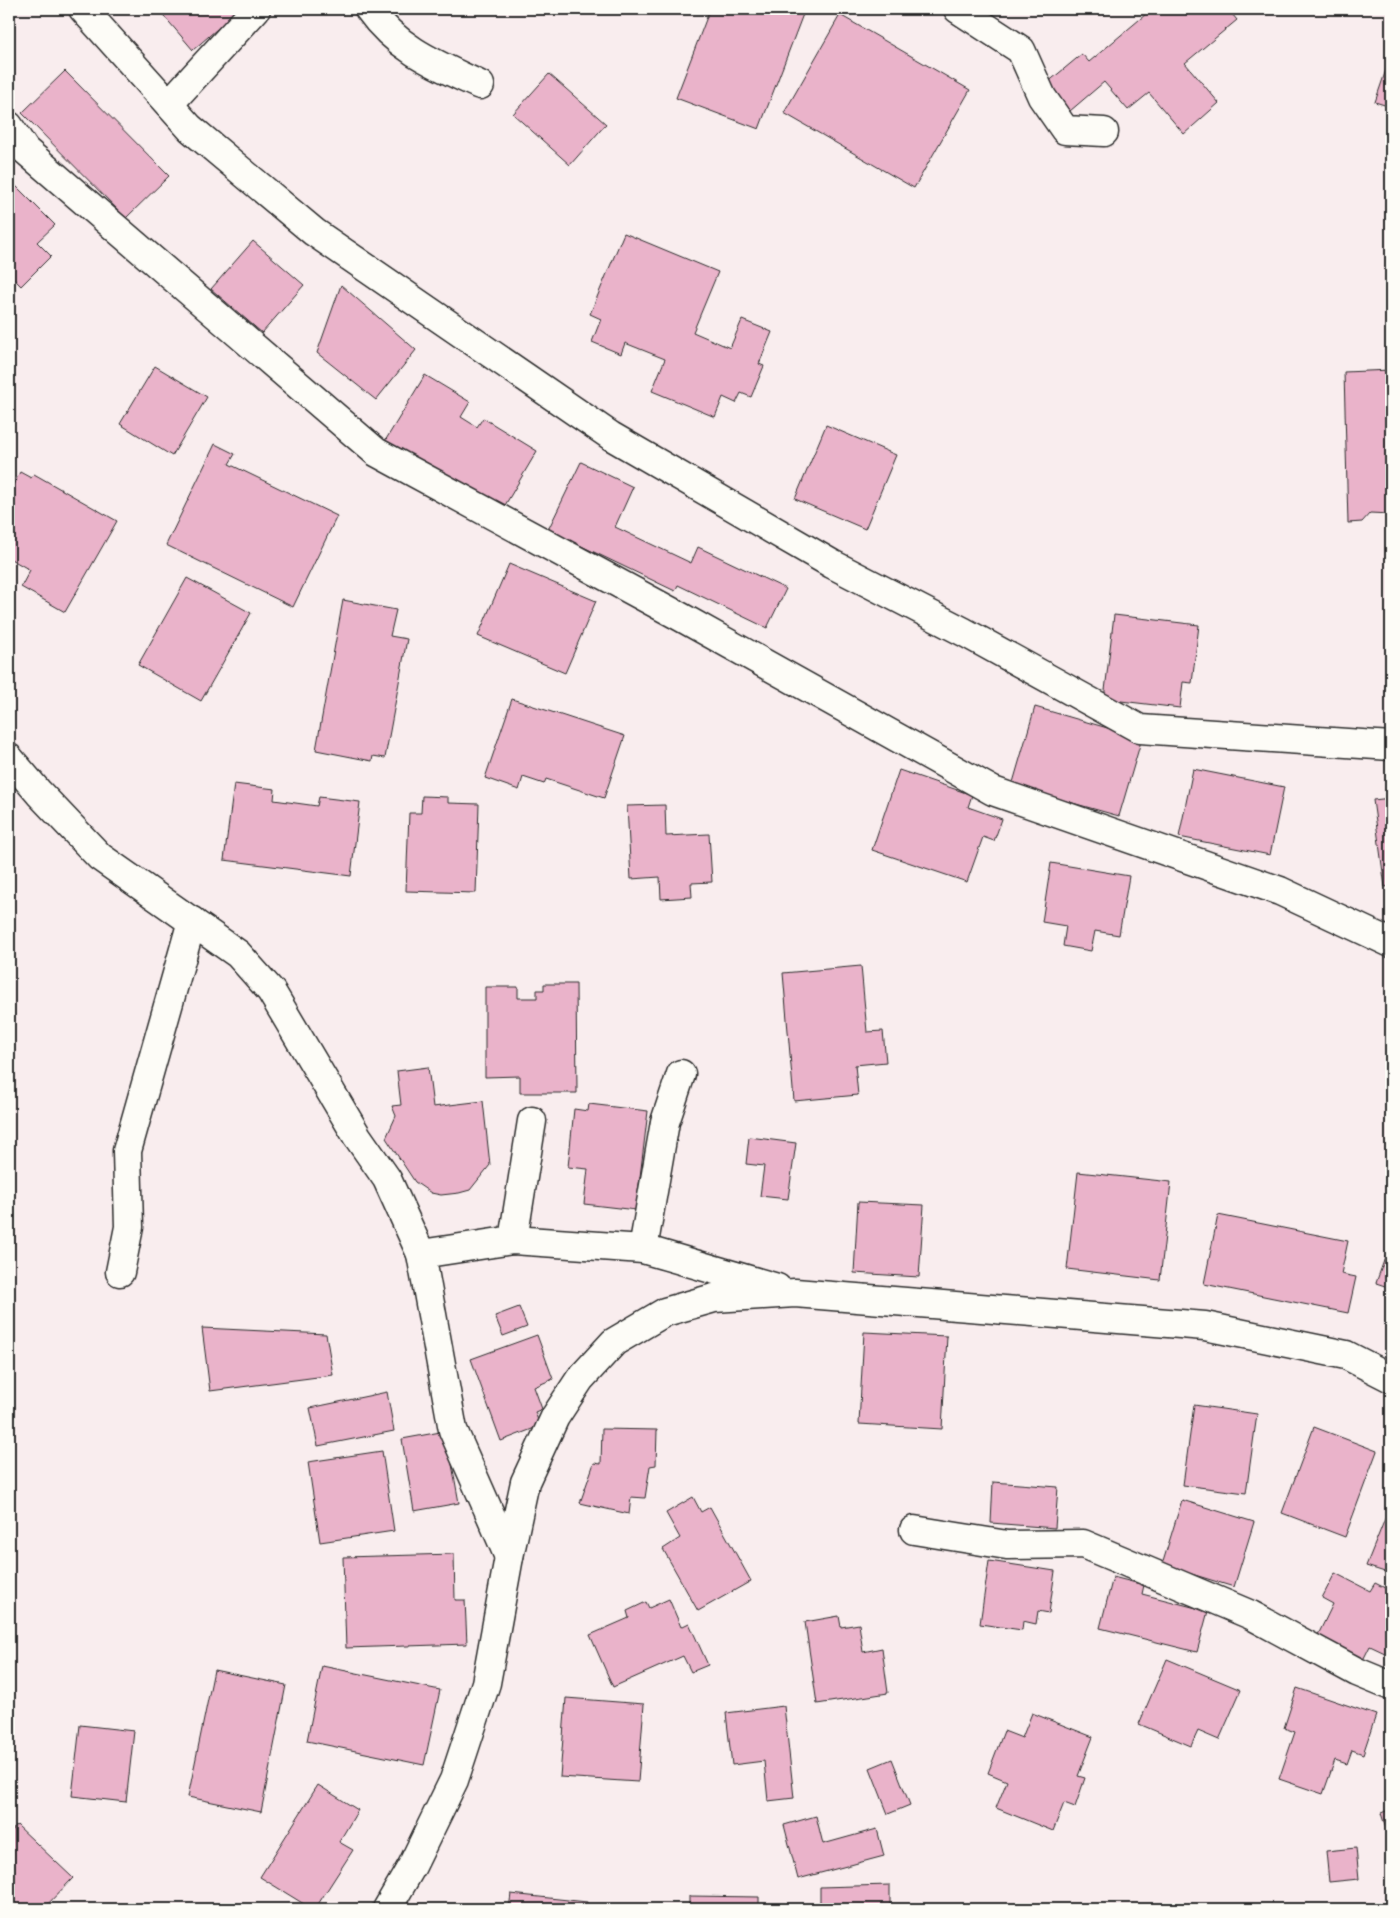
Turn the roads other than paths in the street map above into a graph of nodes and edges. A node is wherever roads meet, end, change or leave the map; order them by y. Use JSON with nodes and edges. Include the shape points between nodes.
{"nodes":[{"id":1,"x":83,"y":9,"type":"edge"},
{"id":2,"x":256,"y":9,"type":"edge"},
{"id":3,"x":369,"y":9,"type":"edge"},
{"id":4,"x":958,"y":9,"type":"edge"},
{"id":5,"x":480,"y":85,"type":"dead end"},
{"id":6,"x":169,"y":104,"type":"junction"},
{"id":7,"x":9,"y":126,"type":"edge"},
{"id":8,"x":1104,"y":132,"type":"dead end"},
{"id":9,"x":1391,"y":746,"type":"edge"},
{"id":10,"x":9,"y":758,"type":"edge"},
{"id":11,"x":192,"y":921,"type":"junction"},
{"id":12,"x":1391,"y":943,"type":"edge"},
{"id":13,"x":681,"y":1074,"type":"dead end"},
{"id":14,"x":532,"y":1121,"type":"dead end"},
{"id":15,"x":513,"y":1240,"type":"junction"},
{"id":16,"x":644,"y":1249,"type":"junction"},
{"id":17,"x":421,"y":1254,"type":"junction"},
{"id":18,"x":120,"y":1272,"type":"dead end"},
{"id":19,"x":795,"y":1293,"type":"junction"},
{"id":20,"x":1391,"y":1378,"type":"edge"},
{"id":21,"x":914,"y":1530,"type":"dead end"},
{"id":22,"x":509,"y":1557,"type":"junction"},
{"id":23,"x":1391,"y":1686,"type":"edge"},
{"id":24,"x":387,"y":1909,"type":"edge"}],
"edges":[{"from":1,"to":6,"type":"street"},
{"from":2,"to":6,"type":"street"},
{"from":3,"to":5,"type":"street","via":[[379,23],[417,55]]},
{"from":4,"to":8,"type":"street","via":[[1022,50],[1042,97],[1065,130]]},
{"from":6,"to":9,"type":"street","via":[[190,128],[314,232],[611,436],[832,564],[1140,729]]},
{"from":7,"to":12,"type":"street","via":[[25,150],[376,452],[681,617],[993,792],[1280,891]]},
{"from":10,"to":11,"type":"street","via":[[100,857]]},
{"from":11,"to":17,"type":"street","via":[[238,954],[271,991],[357,1136],[387,1179]]},
{"from":11,"to":18,"type":"street","via":[[127,1152],[129,1228]]},
{"from":13,"to":16,"type":"street","via":[[664,1122]]},
{"from":14,"to":15,"type":"street"},
{"from":15,"to":16,"type":"street"},
{"from":15,"to":17,"type":"street"},
{"from":16,"to":19,"type":"street"},
{"from":17,"to":22,"type":"street","via":[[453,1430]]},
{"from":19,"to":20,"type":"street","via":[[1205,1326],[1346,1355]]},
{"from":19,"to":22,"type":"street","via":[[714,1298],[665,1312],[614,1342],[580,1379],[555,1417],[525,1482]]},
{"from":21,"to":23,"type":"street","via":[[1007,1546],[1083,1544],[1251,1615],[1357,1672]]},
{"from":22,"to":24,"type":"street","via":[[486,1683],[457,1771],[412,1866]]}]}
